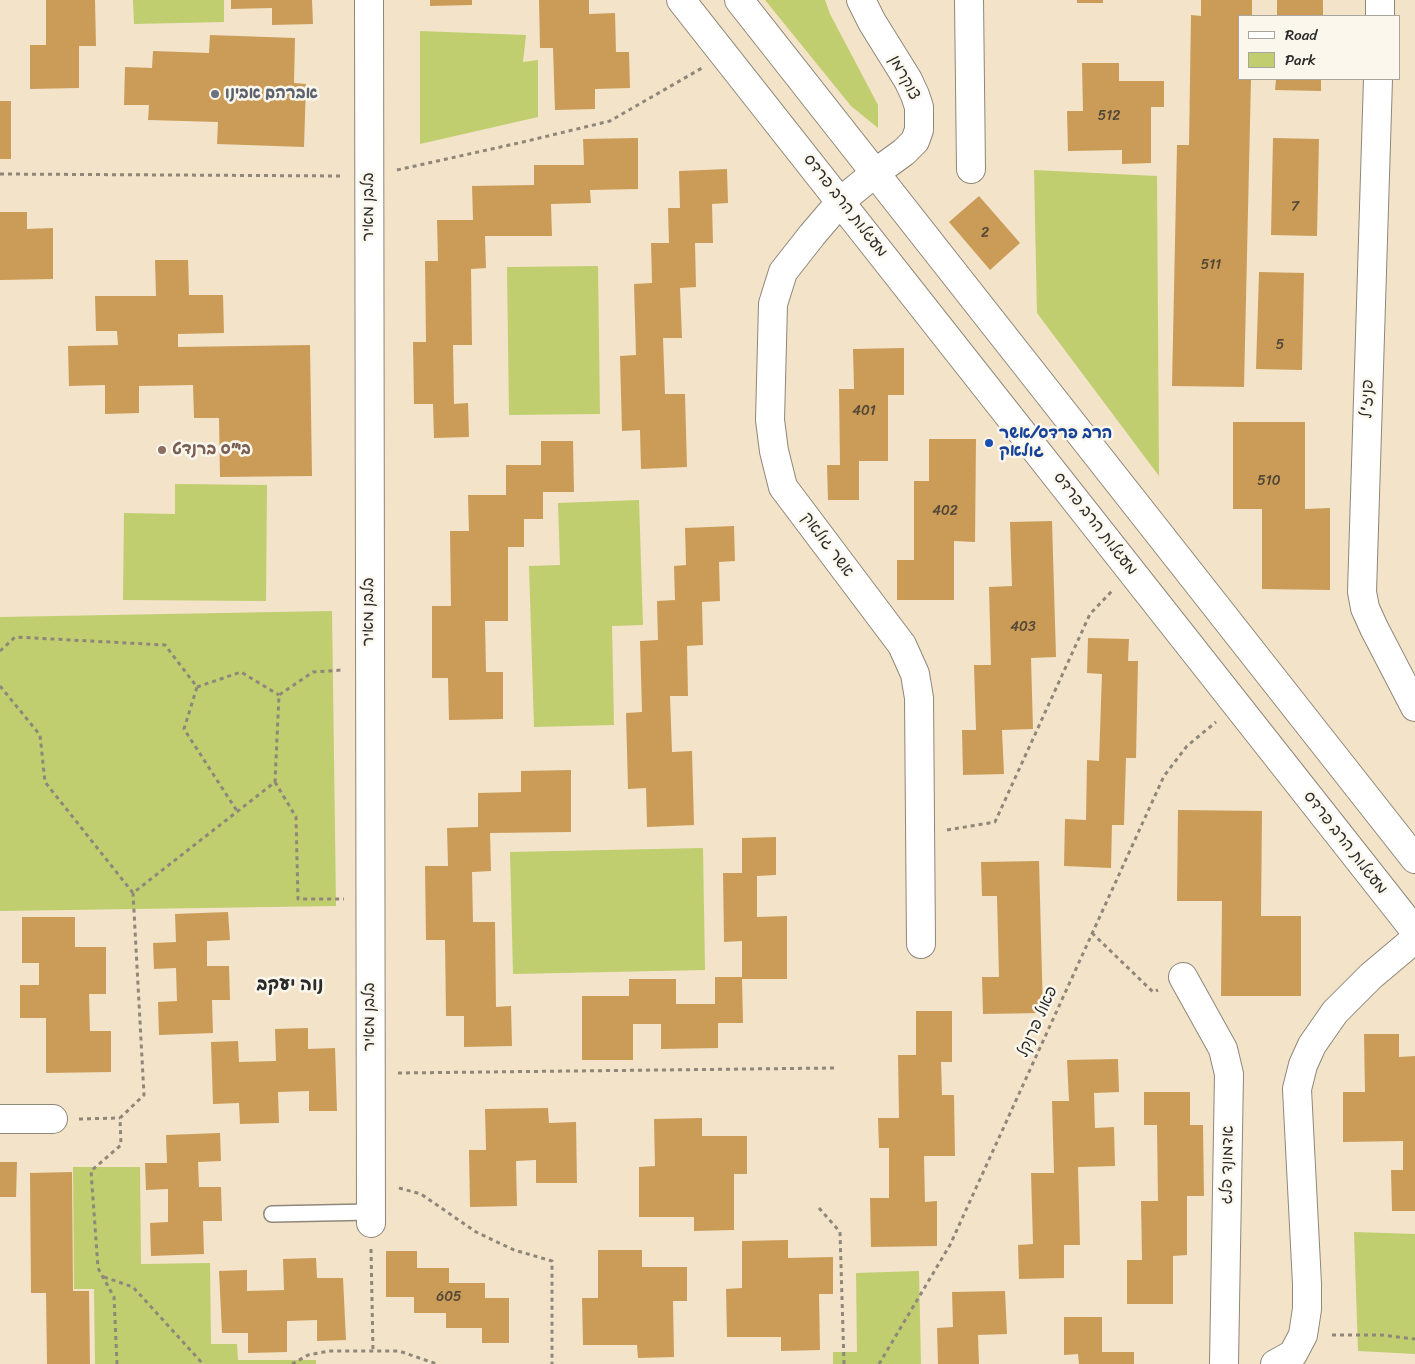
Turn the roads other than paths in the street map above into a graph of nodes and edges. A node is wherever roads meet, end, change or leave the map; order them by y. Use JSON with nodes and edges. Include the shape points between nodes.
{"nodes":[{"id":1,"x":369,"y":0,"type":"edge"},
{"id":2,"x":682,"y":0,"type":"edge"},
{"id":3,"x":740,"y":0,"type":"edge"},
{"id":4,"x":861,"y":0,"type":"edge"},
{"id":5,"x":969,"y":0,"type":"edge"},
{"id":6,"x":1380,"y":0,"type":"edge"},
{"id":7,"x":1380,"y":15,"type":"edge"},
{"id":8,"x":1378,"y":80,"type":"edge"},
{"id":9,"x":970,"y":169,"type":"dead end"},
{"id":10,"x":875,"y":173,"type":"junction"},
{"id":11,"x":841,"y":201,"type":"junction"},
{"id":12,"x":1415,"y":707,"type":"edge"},
{"id":13,"x":1415,"y":859,"type":"edge"},
{"id":14,"x":1415,"y":931,"type":"edge"},
{"id":15,"x":1415,"y":939,"type":"edge"},
{"id":16,"x":921,"y":944,"type":"dead end"},
{"id":17,"x":1183,"y":977,"type":"road end"},
{"id":18,"x":0,"y":1119,"type":"edge"},
{"id":19,"x":53,"y":1119,"type":"road end"},
{"id":20,"x":272,"y":1214,"type":"dead end"},
{"id":21,"x":371,"y":1217,"type":"joint"},
{"id":22,"x":1224,"y":1364,"type":"edge"},
{"id":23,"x":1275,"y":1364,"type":"edge"}],
"edges":[{"from":1,"to":21,"type":"street","name":"בלבן מאיר"},
{"from":2,"to":11,"type":"street","name":"מעגלות הרב פרדס"},
{"from":3,"to":10,"type":"street"},
{"from":4,"to":10,"type":"street","name":"צוקרמן","via":[[908,80],[919,107],[919,130],[915,140]]},
{"from":5,"to":9,"type":"street"},
{"from":6,"to":7,"type":"street"},
{"from":8,"to":12,"type":"street","name":"פניז'ל","via":[[1362,592],[1374,628]]},
{"from":10,"to":11,"type":"street","name":"אשר גולאק"},
{"from":10,"to":13,"type":"street"},
{"from":11,"to":14,"type":"street","name":"מעגלות הרב פרדס"},
{"from":11,"to":16,"type":"street","name":"אשר גולאק","via":[[783,272],[773,304],[770,420],[783,487],[902,645],[915,674]]},
{"from":15,"to":23,"type":"street","via":[[1335,1012],[1312,1045],[1303,1065],[1297,1089],[1307,1284],[1303,1335],[1293,1354]]},
{"from":17,"to":22,"type":"street","name":"אדמונד פלג","via":[[1223,1049],[1229,1074]]},
{"from":18,"to":19,"type":"street"},
{"from":20,"to":21,"type":"lane"}]}
